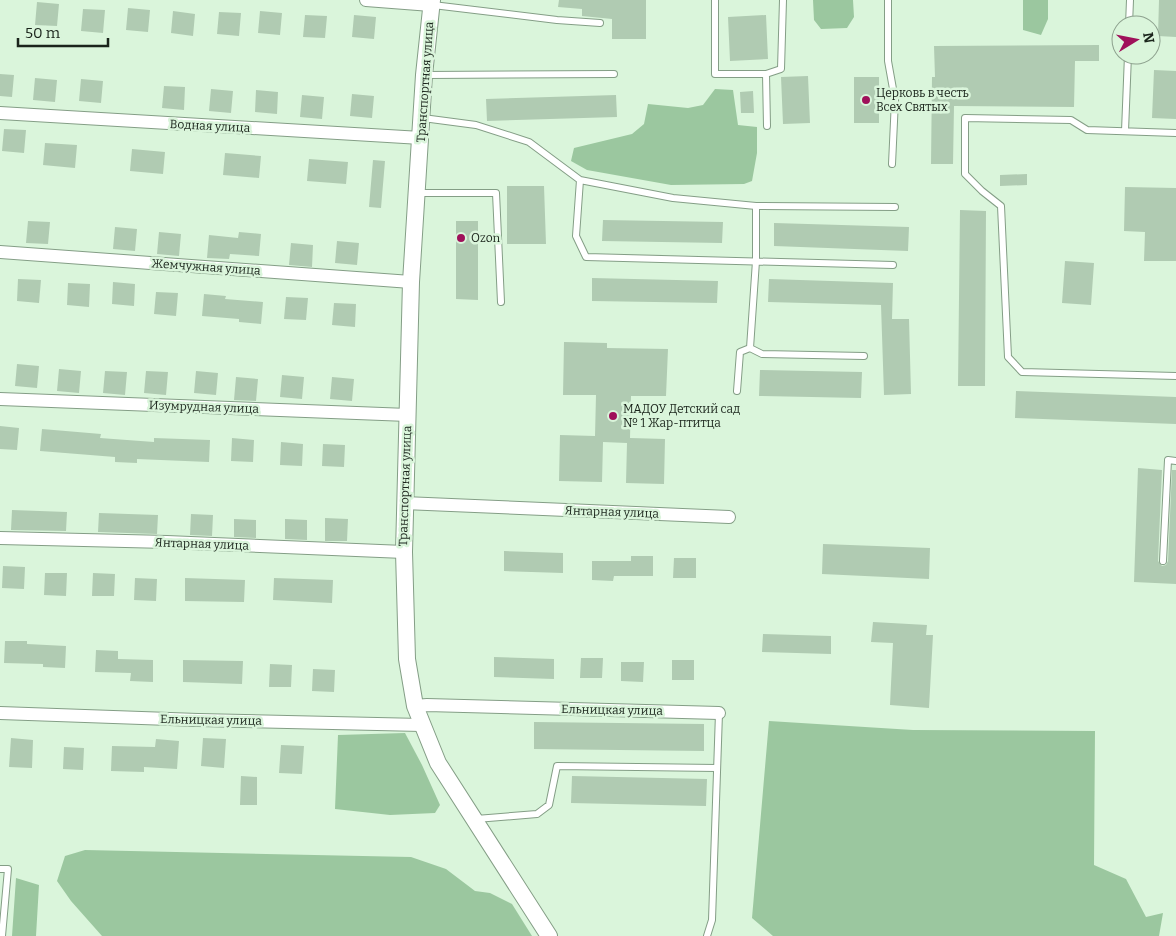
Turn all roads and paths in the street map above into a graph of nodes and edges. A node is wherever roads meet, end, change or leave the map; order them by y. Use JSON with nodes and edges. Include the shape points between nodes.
{"nodes":[{"id":1,"x":366,"y":0,"type":"edge"},
{"id":2,"x":714,"y":0,"type":"edge"},
{"id":3,"x":783,"y":0,"type":"edge"},
{"id":4,"x":888,"y":0,"type":"edge"},
{"id":5,"x":1130,"y":0,"type":"edge"},
{"id":6,"x":431,"y":2,"type":"edge"},
{"id":7,"x":1129,"y":15,"type":"edge"},
{"id":8,"x":600,"y":23,"type":"dead end"},
{"id":9,"x":1128,"y":65,"type":"edge"},
{"id":10,"x":614,"y":74,"type":"dead end"},
{"id":11,"x":766,"y":74,"type":"junction"},
{"id":12,"x":424,"y":75,"type":"junction"},
{"id":13,"x":0,"y":113,"type":"edge"},
{"id":14,"x":422,"y":118,"type":"junction"},
{"id":15,"x":767,"y":126,"type":"dead end"},
{"id":16,"x":1125,"y":131,"type":"junction"},
{"id":17,"x":1176,"y":133,"type":"edge"},
{"id":18,"x":421,"y":138,"type":"junction"},
{"id":19,"x":892,"y":164,"type":"dead end"},
{"id":20,"x":580,"y":180,"type":"junction"},
{"id":21,"x":418,"y":193,"type":"junction"},
{"id":22,"x":756,"y":206,"type":"junction"},
{"id":23,"x":895,"y":207,"type":"dead end"},
{"id":24,"x":0,"y":252,"type":"edge"},
{"id":25,"x":756,"y":260,"type":"junction"},
{"id":26,"x":893,"y":265,"type":"dead end"},
{"id":27,"x":411,"y":282,"type":"junction"},
{"id":28,"x":501,"y":302,"type":"dead end"},
{"id":29,"x":750,"y":348,"type":"junction"},
{"id":30,"x":864,"y":356,"type":"dead end"},
{"id":31,"x":1176,"y":376,"type":"edge"},
{"id":32,"x":737,"y":392,"type":"dead end"},
{"id":33,"x":0,"y":399,"type":"edge"},
{"id":34,"x":408,"y":415,"type":"junction"},
{"id":35,"x":1176,"y":461,"type":"edge"},
{"id":36,"x":404,"y":503,"type":"junction"},
{"id":37,"x":729,"y":517,"type":"dead end"},
{"id":38,"x":0,"y":538,"type":"edge"},
{"id":39,"x":404,"y":552,"type":"junction"},
{"id":40,"x":1163,"y":562,"type":"dead end"},
{"id":41,"x":415,"y":706,"type":"junction"},
{"id":42,"x":0,"y":713,"type":"edge"},
{"id":43,"x":719,"y":713,"type":"joint"},
{"id":44,"x":422,"y":725,"type":"junction"},
{"id":45,"x":717,"y":768,"type":"junction"},
{"id":46,"x":474,"y":820,"type":"junction"},
{"id":47,"x":0,"y":869,"type":"edge"},
{"id":48,"x":2,"y":936,"type":"edge"},
{"id":49,"x":549,"y":936,"type":"edge"},
{"id":50,"x":707,"y":936,"type":"edge"}],
"edges":[{"from":1,"to":6,"type":"street"},
{"from":2,"to":11,"type":"lane","via":[[715,74]]},
{"from":3,"to":11,"type":"lane","via":[[781,69]]},
{"from":4,"to":19,"type":"lane","via":[[888,60],[895,100]]},
{"from":5,"to":7,"type":"lane"},
{"from":6,"to":8,"type":"lane"},
{"from":6,"to":12,"type":"street","name":"Транспортная улица"},
{"from":9,"to":16,"type":"lane"},
{"from":10,"to":12,"type":"lane"},
{"from":11,"to":15,"type":"lane"},
{"from":12,"to":14,"type":"street","name":"Транспортная улица"},
{"from":13,"to":18,"type":"street","name":"Водная улица"},
{"from":14,"to":18,"type":"street","name":"Транспортная улица"},
{"from":14,"to":20,"type":"lane","via":[[476,125],[529,142]]},
{"from":16,"to":17,"type":"lane"},
{"from":16,"to":31,"type":"lane","via":[[1087,130],[1071,120],[965,118],[965,174],[1001,206],[1008,357],[1022,372]]},
{"from":18,"to":21,"type":"street","name":"Транспортная улица"},
{"from":20,"to":22,"type":"lane","via":[[673,198]]},
{"from":20,"to":25,"type":"lane","via":[[576,236],[586,258]]},
{"from":21,"to":27,"type":"street","name":"Транспортная улица"},
{"from":21,"to":28,"type":"lane","via":[[496,193]]},
{"from":22,"to":23,"type":"lane"},
{"from":22,"to":25,"type":"lane"},
{"from":24,"to":27,"type":"street","name":"Жемчужная улица"},
{"from":25,"to":26,"type":"lane"},
{"from":25,"to":29,"type":"lane"},
{"from":27,"to":34,"type":"street","name":"Транспортная улица"},
{"from":29,"to":30,"type":"lane","via":[[762,354]]},
{"from":29,"to":32,"type":"lane","via":[[740,352]]},
{"from":33,"to":34,"type":"street","name":"Изумрудная улица"},
{"from":34,"to":36,"type":"street","name":"Транспортная улица"},
{"from":35,"to":40,"type":"lane","via":[[1168,460]]},
{"from":36,"to":37,"type":"street","name":"Янтарная улица"},
{"from":36,"to":39,"type":"street","name":"Транспортная улица"},
{"from":38,"to":39,"type":"street","name":"Янтарная улица"},
{"from":39,"to":41,"type":"street","name":"Транспортная улица","via":[[406,659]]},
{"from":41,"to":43,"type":"street","name":"Ельницкая улица"},
{"from":41,"to":44,"type":"street","name":"Транспортная улица"},
{"from":42,"to":44,"type":"street","name":"Ельницкая улица"},
{"from":43,"to":45,"type":"lane"},
{"from":44,"to":46,"type":"street","name":"Транспортная улица","via":[[438,763]]},
{"from":45,"to":46,"type":"lane","via":[[557,766],[549,805],[537,814]]},
{"from":45,"to":50,"type":"lane","via":[[712,920]]},
{"from":46,"to":49,"type":"street","name":"Транспортная улица"},
{"from":47,"to":48,"type":"lane","via":[[8,869]]}]}
